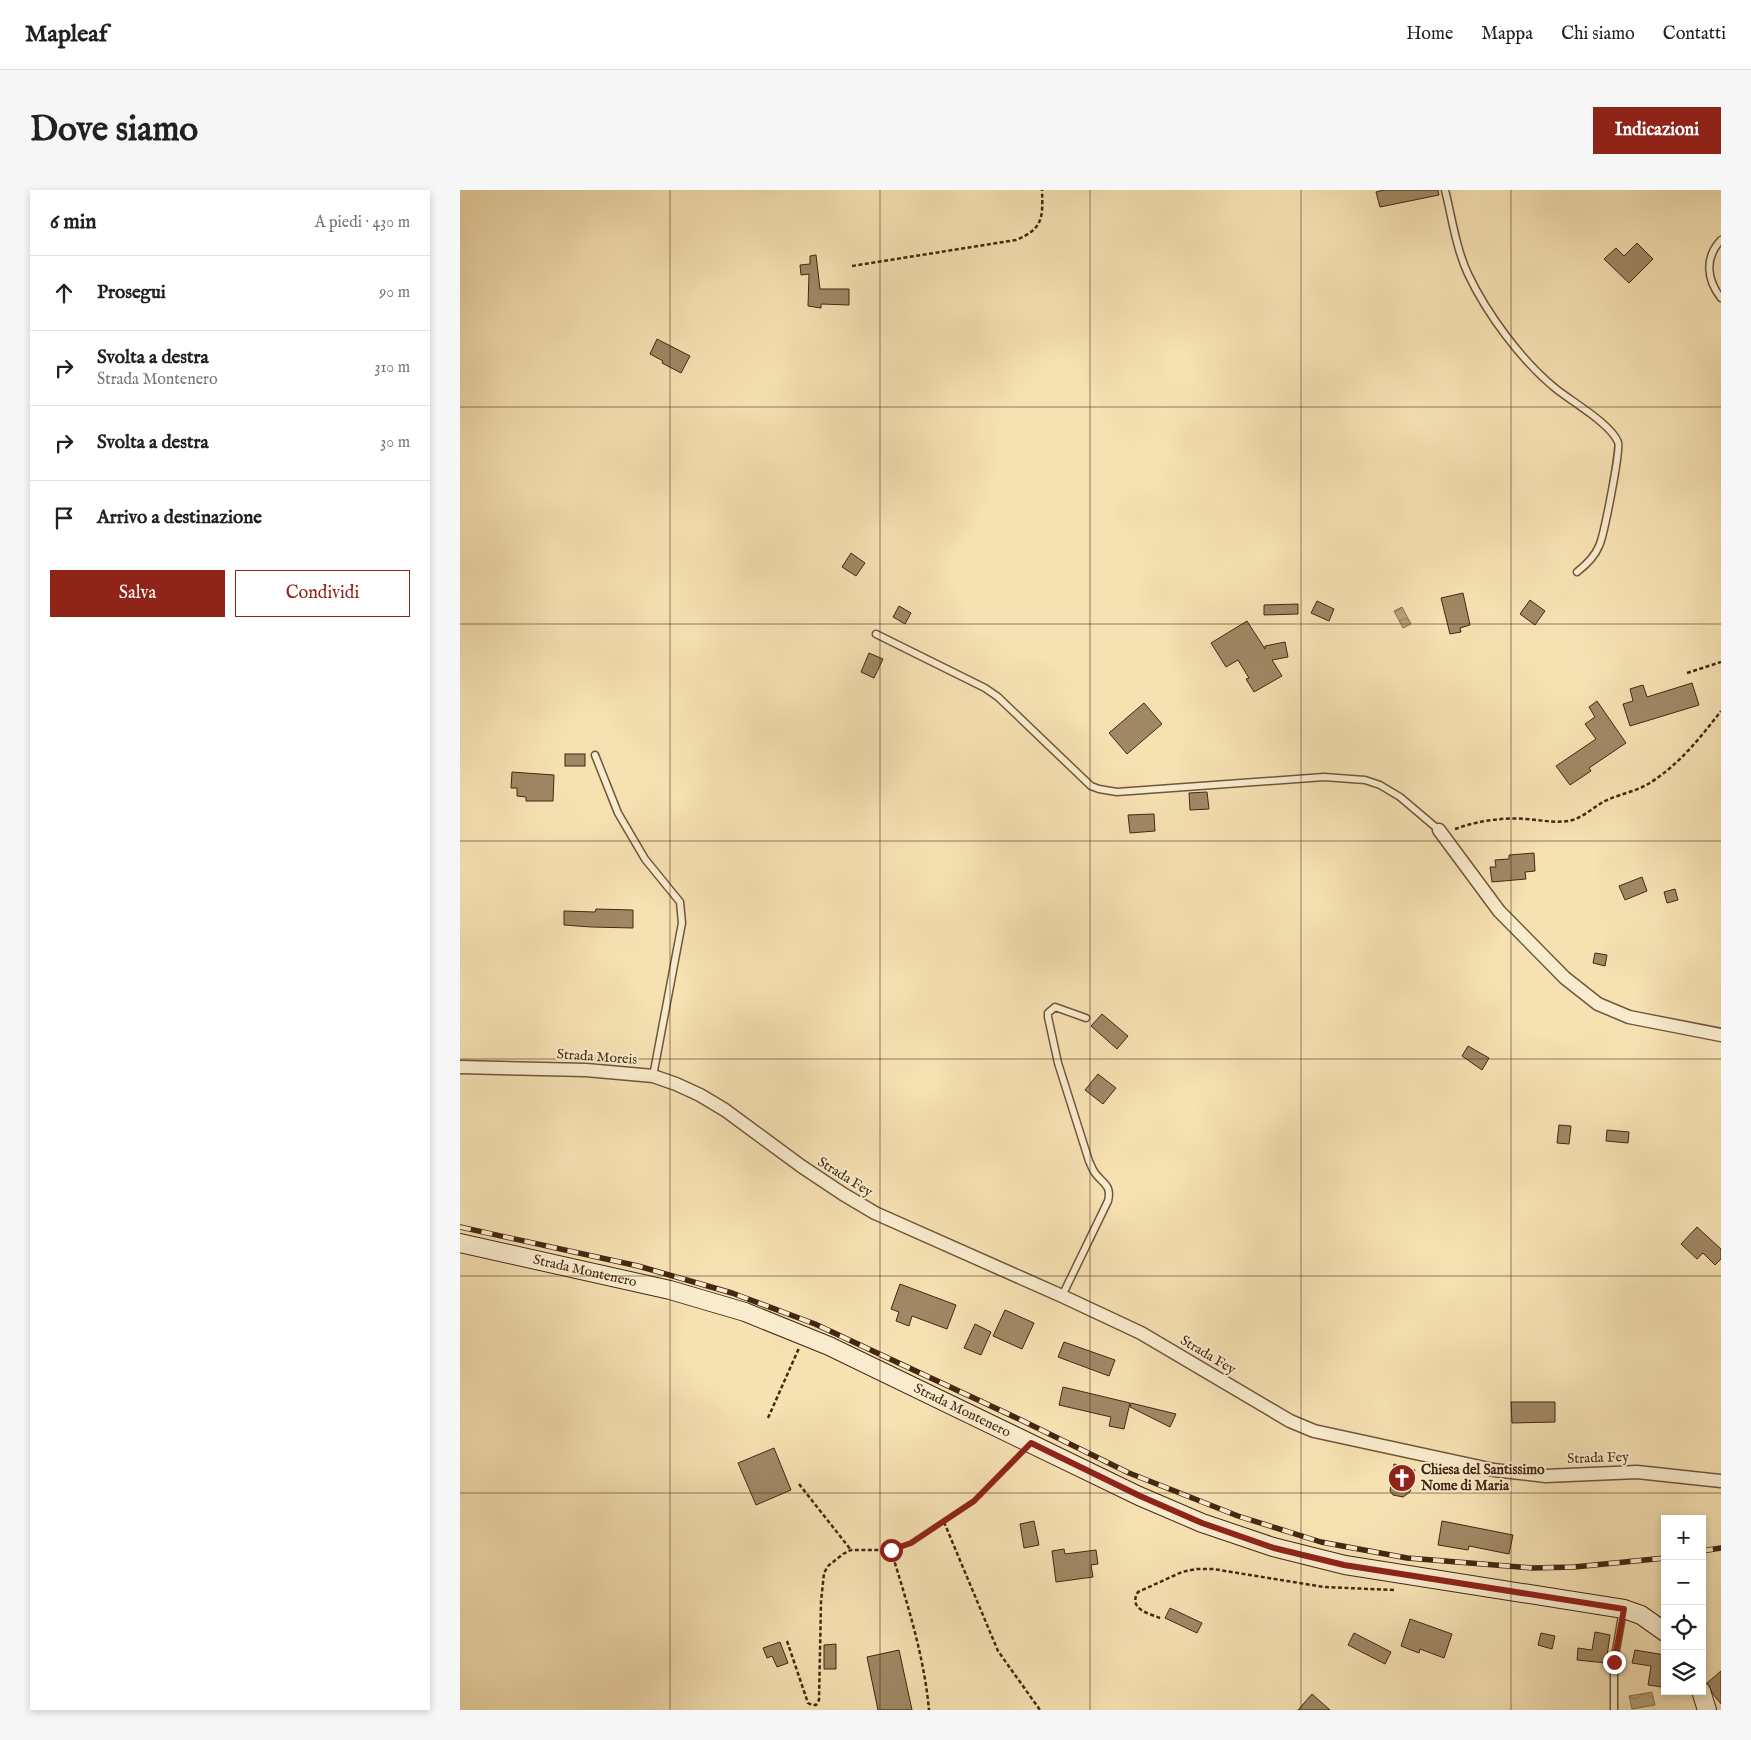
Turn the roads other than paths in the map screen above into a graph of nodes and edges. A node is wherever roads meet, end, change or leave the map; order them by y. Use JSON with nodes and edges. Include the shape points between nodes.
{"nodes":[{"id":1,"x":1445,"y":190,"type":"edge"},
{"id":2,"x":1721,"y":240,"type":"edge"},
{"id":3,"x":1721,"y":298,"type":"edge"},
{"id":4,"x":1577,"y":572,"type":"dead end"},
{"id":5,"x":876,"y":634,"type":"dead end"},
{"id":6,"x":596,"y":755,"type":"dead end"},
{"id":7,"x":1440,"y":832,"type":"joint"},
{"id":8,"x":1086,"y":1018,"type":"dead end"},
{"id":9,"x":1721,"y":1035,"type":"edge"},
{"id":10,"x":460,"y":1067,"type":"edge"},
{"id":11,"x":653,"y":1076,"type":"junction"},
{"id":12,"x":725,"y":1110,"type":"joint"},
{"id":13,"x":460,"y":1243,"type":"edge"},
{"id":14,"x":1062,"y":1296,"type":"junction"},
{"id":15,"x":1721,"y":1481,"type":"edge"},
{"id":16,"x":1624,"y":1609,"type":"junction"},
{"id":17,"x":1661,"y":1629,"type":"edge"},
{"id":18,"x":1702,"y":1695,"type":"edge"},
{"id":19,"x":1614,"y":1710,"type":"edge"},
{"id":20,"x":1707,"y":1710,"type":"edge"}],
"edges":[{"from":1,"to":4,"type":"lane","via":[[1468,273],[1508,340],[1554,388],[1611,430],[1620,444],[1599,546]]},
{"from":2,"to":3,"type":"lane","via":[[1712,253],[1708,270]]},
{"from":5,"to":7,"type":"lane","via":[[998,697],[1091,786],[1099,789],[1117,792],[1324,777],[1365,780],[1400,797]]},
{"from":6,"to":11,"type":"lane","via":[[618,813],[645,859],[680,902],[682,923]]},
{"from":7,"to":9,"type":"street","via":[[1499,911],[1565,978],[1598,1004],[1629,1017]]},
{"from":8,"to":14,"type":"lane","via":[[1055,1007],[1048,1013],[1058,1063],[1089,1161],[1110,1194]]},
{"from":10,"to":11,"type":"street","name":"Strada Moreis","via":[[586,1070]]},
{"from":11,"to":12,"type":"street","name":"Strada Moreis","via":[[700,1095]]},
{"from":12,"to":14,"type":"street","name":"Strada Fey","via":[[801,1166],[875,1213]]},
{"from":13,"to":16,"type":"main road","name":"Strada Montenero","via":[[670,1290],[745,1312],[829,1346],[1140,1496],[1274,1548],[1344,1565]]},
{"from":14,"to":15,"type":"street","name":"Strada Fey","via":[[1142,1333],[1277,1415],[1314,1431],[1521,1474],[1637,1472]]},
{"from":16,"to":17,"type":"main road","name":"Strada Montenero","via":[[1641,1615]]},
{"from":16,"to":19,"type":"lane","via":[[1614,1662]]},
{"from":18,"to":20,"type":"main road"}]}
